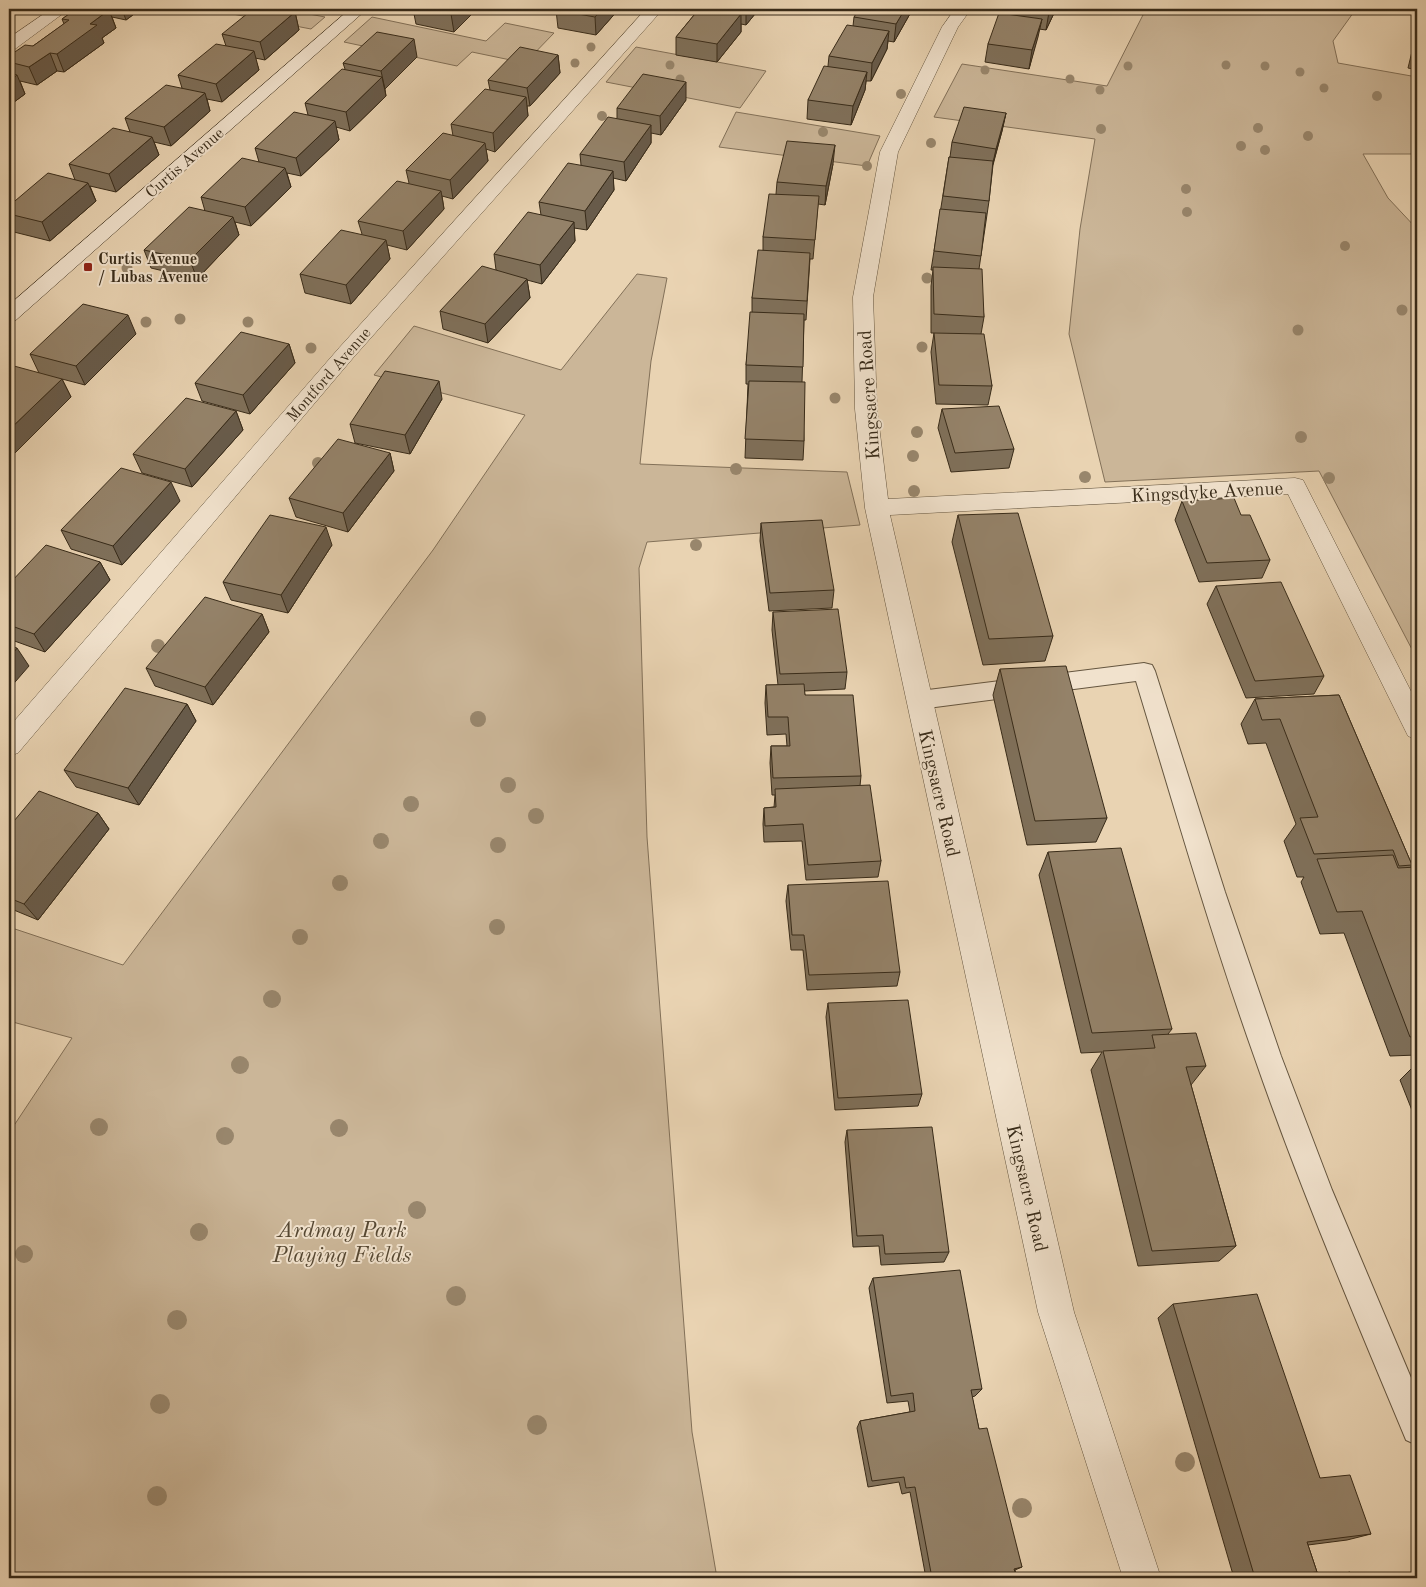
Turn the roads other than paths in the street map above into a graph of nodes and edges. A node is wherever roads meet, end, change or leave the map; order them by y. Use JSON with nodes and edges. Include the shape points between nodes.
{"nodes":[{"id":1,"x":61,"y":9,"type":"edge"},
{"id":2,"x":359,"y":9,"type":"edge"},
{"id":3,"x":655,"y":9,"type":"edge"},
{"id":4,"x":962,"y":9,"type":"edge"},
{"id":5,"x":9,"y":45,"type":"edge"},
{"id":6,"x":9,"y":316,"type":"edge"},
{"id":7,"x":877,"y":508,"type":"junction"},
{"id":8,"x":920,"y":700,"type":"junction"},
{"id":9,"x":1417,"y":729,"type":"edge"},
{"id":10,"x":9,"y":745,"type":"edge"},
{"id":11,"x":1417,"y":1429,"type":"edge"},
{"id":12,"x":1142,"y":1578,"type":"edge"}],
"edges":[{"from":1,"to":5,"type":"street"},
{"from":2,"to":6,"type":"street","name":"Curtis Avenue"},
{"from":3,"to":10,"type":"street","name":"Montford Avenue","via":[[346,353]]},
{"from":4,"to":7,"type":"street","name":"Kingsacre Road","via":[[950,27],[889,152],[874,230],[863,297],[866,409]]},
{"from":7,"to":8,"type":"street","name":"Kingsacre Road"},
{"from":7,"to":9,"type":"street","name":"Kingsdyke Avenue","via":[[1295,486]]},
{"from":8,"to":11,"type":"lane","via":[[1144,671],[1229,944],[1287,1110],[1356,1286]]},
{"from":8,"to":12,"type":"street","name":"Kingsacre Road","via":[[1056,1312]]}]}
